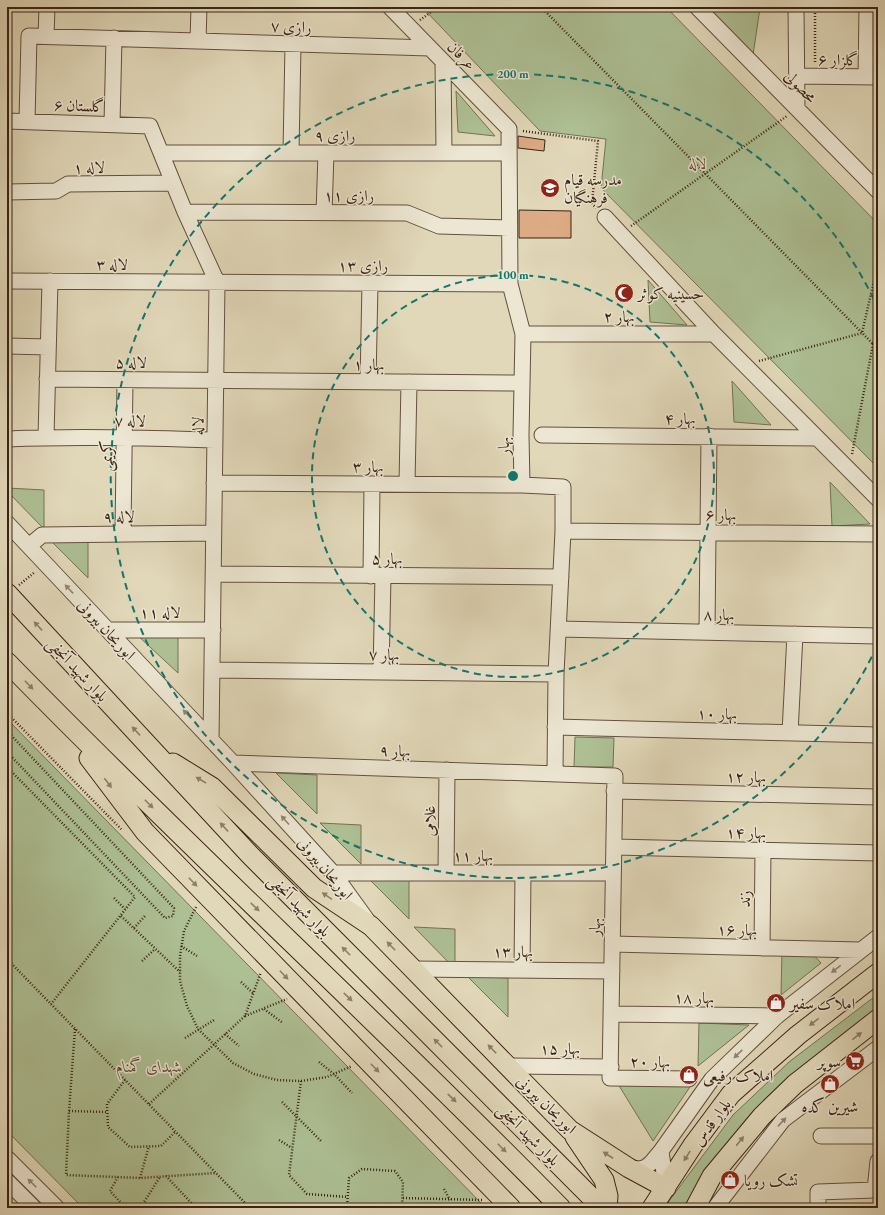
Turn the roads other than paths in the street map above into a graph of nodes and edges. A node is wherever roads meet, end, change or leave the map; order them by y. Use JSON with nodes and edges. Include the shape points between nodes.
{"nodes":[{"id":1,"x":47,"y":7,"type":"edge"},
{"id":2,"x":199,"y":7,"type":"edge"},
{"id":3,"x":390,"y":7,"type":"edge"},
{"id":4,"x":697,"y":7,"type":"edge"},
{"id":5,"x":796,"y":7,"type":"edge"},
{"id":6,"x":867,"y":7,"type":"edge"},
{"id":7,"x":46,"y":36,"type":"junction"},
{"id":8,"x":114,"y":38,"type":"junction"},
{"id":9,"x":198,"y":41,"type":"junction"},
{"id":10,"x":293,"y":44,"type":"junction"},
{"id":11,"x":430,"y":48,"type":"junction"},
{"id":12,"x":443,"y":62,"type":"junction"},
{"id":13,"x":797,"y":76,"type":"junction"},
{"id":14,"x":872,"y":77,"type":"edge"},
{"id":15,"x":798,"y":109,"type":"junction"},
{"id":16,"x":7,"y":121,"type":"edge"},
{"id":17,"x":27,"y":121,"type":"junction"},
{"id":18,"x":112,"y":124,"type":"junction"},
{"id":19,"x":150,"y":126,"type":"joint"},
{"id":20,"x":508,"y":129,"type":"joint"},
{"id":21,"x":161,"y":153,"type":"junction"},
{"id":22,"x":291,"y":153,"type":"junction"},
{"id":23,"x":326,"y":153,"type":"junction"},
{"id":24,"x":444,"y":153,"type":"junction"},
{"id":25,"x":509,"y":153,"type":"junction"},
{"id":26,"x":173,"y":183,"type":"junction"},
{"id":27,"x":878,"y":191,"type":"edge"},
{"id":28,"x":7,"y":192,"type":"edge"},
{"id":29,"x":185,"y":212,"type":"junction"},
{"id":30,"x":324,"y":213,"type":"junction"},
{"id":31,"x":605,"y":217,"type":"road end"},
{"id":32,"x":510,"y":228,"type":"junction"},
{"id":33,"x":7,"y":281,"type":"edge"},
{"id":34,"x":50,"y":281,"type":"junction"},
{"id":35,"x":217,"y":282,"type":"junction"},
{"id":36,"x":370,"y":283,"type":"junction"},
{"id":37,"x":510,"y":284,"type":"junction"},
{"id":38,"x":523,"y":334,"type":"junction"},
{"id":39,"x":714,"y":334,"type":"junction"},
{"id":40,"x":7,"y":346,"type":"edge"},
{"id":41,"x":48,"y":347,"type":"junction"},
{"id":42,"x":47,"y":379,"type":"junction"},
{"id":43,"x":126,"y":380,"type":"junction"},
{"id":44,"x":215,"y":380,"type":"junction"},
{"id":45,"x":368,"y":382,"type":"junction"},
{"id":46,"x":409,"y":382,"type":"junction"},
{"id":47,"x":522,"y":383,"type":"junction"},
{"id":48,"x":542,"y":435,"type":"dead end"},
{"id":49,"x":709,"y":436,"type":"junction"},
{"id":50,"x":46,"y":437,"type":"junction"},
{"id":51,"x":124,"y":437,"type":"junction"},
{"id":52,"x":817,"y":438,"type":"junction"},
{"id":53,"x":7,"y":439,"type":"edge"},
{"id":54,"x":214,"y":440,"type":"junction"},
{"id":55,"x":214,"y":483,"type":"junction"},
{"id":56,"x":372,"y":484,"type":"junction"},
{"id":57,"x":408,"y":484,"type":"junction"},
{"id":58,"x":522,"y":485,"type":"junction"},
{"id":59,"x":878,"y":499,"type":"edge"},
{"id":60,"x":7,"y":523,"type":"edge"},
{"id":61,"x":563,"y":531,"type":"junction"},
{"id":62,"x":708,"y":532,"type":"junction"},
{"id":63,"x":123,"y":533,"type":"junction"},
{"id":64,"x":213,"y":533,"type":"junction"},
{"id":65,"x":878,"y":534,"type":"edge"},
{"id":66,"x":29,"y":546,"type":"junction"},
{"id":67,"x":213,"y":574,"type":"junction"},
{"id":68,"x":377,"y":576,"type":"junction"},
{"id":69,"x":561,"y":577,"type":"junction"},
{"id":70,"x":7,"y":593,"type":"edge"},
{"id":71,"x":559,"y":629,"type":"junction"},
{"id":72,"x":108,"y":630,"type":"junction"},
{"id":73,"x":212,"y":630,"type":"junction"},
{"id":74,"x":707,"y":631,"type":"junction"},
{"id":75,"x":795,"y":634,"type":"junction"},
{"id":76,"x":878,"y":636,"type":"edge"},
{"id":77,"x":7,"y":662,"type":"edge"},
{"id":78,"x":212,"y":670,"type":"junction"},
{"id":79,"x":381,"y":672,"type":"junction"},
{"id":80,"x":556,"y":674,"type":"junction"},
{"id":81,"x":51,"y":708,"type":"junction"},
{"id":82,"x":556,"y":727,"type":"junction"},
{"id":83,"x":790,"y":733,"type":"junction"},
{"id":84,"x":878,"y":735,"type":"edge"},
{"id":85,"x":211,"y":740,"type":"junction"},
{"id":86,"x":155,"y":752,"type":"junction"},
{"id":87,"x":233,"y":763,"type":"junction"},
{"id":88,"x":447,"y":770,"type":"junction"},
{"id":89,"x":555,"y":773,"type":"junction"},
{"id":90,"x":615,"y":776,"type":"joint"},
{"id":91,"x":614,"y":791,"type":"junction"},
{"id":92,"x":878,"y":797,"type":"edge"},
{"id":93,"x":614,"y":847,"type":"junction"},
{"id":94,"x":763,"y":850,"type":"junction"},
{"id":95,"x":878,"y":853,"type":"edge"},
{"id":96,"x":333,"y":873,"type":"junction"},
{"id":97,"x":446,"y":873,"type":"junction"},
{"id":98,"x":523,"y":873,"type":"junction"},
{"id":99,"x":613,"y":873,"type":"junction"},
{"id":100,"x":371,"y":926,"type":"junction"},
{"id":101,"x":878,"y":937,"type":"edge"},
{"id":102,"x":612,"y":944,"type":"junction"},
{"id":103,"x":762,"y":948,"type":"junction"},
{"id":104,"x":860,"y":950,"type":"junction"},
{"id":105,"x":413,"y":969,"type":"junction"},
{"id":106,"x":522,"y":969,"type":"junction"},
{"id":107,"x":612,"y":971,"type":"junction"},
{"id":108,"x":878,"y":972,"type":"edge"},
{"id":109,"x":611,"y":1014,"type":"junction"},
{"id":110,"x":777,"y":1016,"type":"junction"},
{"id":111,"x":878,"y":1019,"type":"edge"},
{"id":112,"x":878,"y":1048,"type":"edge"},
{"id":113,"x":508,"y":1066,"type":"junction"},
{"id":114,"x":610,"y":1072,"type":"junction"},
{"id":115,"x":689,"y":1079,"type":"dead end"},
{"id":116,"x":570,"y":1130,"type":"junction"},
{"id":117,"x":821,"y":1136,"type":"dead end"},
{"id":118,"x":878,"y":1136,"type":"edge"},
{"id":119,"x":661,"y":1151,"type":"junction"},
{"id":120,"x":7,"y":1158,"type":"edge"},
{"id":121,"x":878,"y":1161,"type":"edge"},
{"id":122,"x":629,"y":1168,"type":"junction"},
{"id":123,"x":712,"y":1176,"type":"junction"},
{"id":124,"x":7,"y":1181,"type":"edge"},
{"id":125,"x":666,"y":1188,"type":"junction"},
{"id":126,"x":877,"y":1191,"type":"edge"},
{"id":127,"x":7,"y":1193,"type":"edge"},
{"id":128,"x":22,"y":1208,"type":"edge"},
{"id":129,"x":34,"y":1208,"type":"edge"},
{"id":130,"x":57,"y":1208,"type":"edge"},
{"id":131,"x":511,"y":1208,"type":"edge"},
{"id":132,"x":561,"y":1208,"type":"edge"},
{"id":133,"x":602,"y":1208,"type":"edge"},
{"id":134,"x":607,"y":1208,"type":"edge"},
{"id":135,"x":652,"y":1208,"type":"edge"},
{"id":136,"x":695,"y":1208,"type":"edge"},
{"id":137,"x":710,"y":1208,"type":"edge"},
{"id":138,"x":715,"y":1208,"type":"edge"},
{"id":139,"x":818,"y":1208,"type":"edge"}],
"edges":[{"from":1,"to":7,"type":"street"},
{"from":2,"to":9,"type":"street"},
{"from":3,"to":11,"type":"street","name":"عرفان"},
{"from":4,"to":15,"type":"street","name":"محصولی"},
{"from":5,"to":13,"type":"street"},
{"from":6,"to":14,"type":"street"},
{"from":7,"to":8,"type":"street","name":"رازی ۷"},
{"from":7,"to":17,"type":"street","name":"رازی ۷","via":[[30,36]]},
{"from":8,"to":9,"type":"street","name":"رازی ۷"},
{"from":8,"to":18,"type":"street"},
{"from":9,"to":10,"type":"street","name":"رازی ۷"},
{"from":10,"to":11,"type":"street","name":"رازی ۷"},
{"from":10,"to":22,"type":"street"},
{"from":11,"to":12,"type":"street","name":"عرفان"},
{"from":12,"to":20,"type":"street","name":"عرفان"},
{"from":12,"to":24,"type":"street"},
{"from":13,"to":14,"type":"street","name":"گلزار ۶"},
{"from":13,"to":15,"type":"street"},
{"from":15,"to":27,"type":"street","name":"محصولی"},
{"from":16,"to":17,"type":"street","name":"گلستان ۶"},
{"from":17,"to":18,"type":"street","name":"گلستان ۶"},
{"from":18,"to":19,"type":"street","name":"گلستان ۶"},
{"from":19,"to":21,"type":"street","name":"لاله"},
{"from":20,"to":25,"type":"street","name":"بهار"},
{"from":21,"to":22,"type":"street","name":"رازی ۹"},
{"from":21,"to":26,"type":"street","name":"لاله"},
{"from":22,"to":23,"type":"street","name":"رازی ۹"},
{"from":23,"to":24,"type":"street","name":"رازی ۹"},
{"from":23,"to":30,"type":"street"},
{"from":24,"to":25,"type":"street","name":"رازی ۹"},
{"from":25,"to":32,"type":"street","name":"بهار"},
{"from":26,"to":28,"type":"street","name":"لاله ۱","via":[[68,184],[56,191]]},
{"from":26,"to":29,"type":"street","name":"لاله"},
{"from":29,"to":30,"type":"street","name":"رازی ۱۱"},
{"from":29,"to":35,"type":"street","name":"لاله"},
{"from":30,"to":32,"type":"street","name":"رازی ۱۱","via":[[407,213],[439,226]]},
{"from":31,"to":39,"type":"street"},
{"from":32,"to":37,"type":"street","name":"بهار"},
{"from":33,"to":34,"type":"street","name":"لاله ۳"},
{"from":34,"to":35,"type":"street","name":"لاله ۳"},
{"from":34,"to":41,"type":"street"},
{"from":35,"to":36,"type":"street","name":"رازی ۱۳"},
{"from":35,"to":44,"type":"street","name":"لاله"},
{"from":36,"to":37,"type":"street","name":"رازی ۱۳"},
{"from":36,"to":45,"type":"street"},
{"from":37,"to":38,"type":"street","name":"بهار"},
{"from":38,"to":39,"type":"street","name":"بهار ۲"},
{"from":38,"to":47,"type":"street","name":"بهار"},
{"from":39,"to":52,"type":"street"},
{"from":40,"to":41,"type":"street"},
{"from":41,"to":42,"type":"street"},
{"from":42,"to":43,"type":"street","name":"لاله ۵"},
{"from":42,"to":50,"type":"street"},
{"from":43,"to":44,"type":"street","name":"لاله ۵"},
{"from":43,"to":51,"type":"street","name":"کریمی"},
{"from":44,"to":45,"type":"street","name":"بهار ۱"},
{"from":44,"to":54,"type":"street","name":"لاله"},
{"from":45,"to":46,"type":"street","name":"بهار ۱"},
{"from":46,"to":47,"type":"street","name":"بهار ۱"},
{"from":46,"to":57,"type":"street"},
{"from":47,"to":58,"type":"street","name":"بهار"},
{"from":48,"to":49,"type":"street","name":"بهار ۴"},
{"from":49,"to":52,"type":"street","name":"بهار ۴"},
{"from":49,"to":62,"type":"street"},
{"from":50,"to":51,"type":"street","name":"لاله ۷"},
{"from":50,"to":53,"type":"street","name":"لاله ۷"},
{"from":51,"to":54,"type":"street","name":"لاله ۷"},
{"from":51,"to":63,"type":"street","name":"کریمی"},
{"from":52,"to":59,"type":"street"},
{"from":54,"to":55,"type":"street","name":"لاله"},
{"from":55,"to":56,"type":"street","name":"بهار ۳"},
{"from":55,"to":64,"type":"street","name":"لاله"},
{"from":56,"to":57,"type":"street","name":"بهار ۳"},
{"from":56,"to":68,"type":"street"},
{"from":57,"to":58,"type":"street","name":"بهار ۳"},
{"from":58,"to":61,"type":"street","via":[[563,487]]},
{"from":60,"to":66,"type":"street","name":"ابوریحان بیرونی"},
{"from":61,"to":62,"type":"street","name":"بهار ۶"},
{"from":61,"to":69,"type":"street"},
{"from":62,"to":65,"type":"street","name":"بهار ۶"},
{"from":62,"to":74,"type":"street"},
{"from":63,"to":64,"type":"street","name":"لاله ۹"},
{"from":63,"to":66,"type":"street","name":"لاله ۹","via":[[42,535]]},
{"from":64,"to":67,"type":"street","name":"لاله"},
{"from":72,"to":66,"type":"street","name":"ابوریحان بیرونی","one_way":true},
{"from":67,"to":68,"type":"street","name":"بهار ۵"},
{"from":67,"to":73,"type":"street","name":"لاله"},
{"from":68,"to":69,"type":"street","name":"بهار ۵"},
{"from":68,"to":79,"type":"street"},
{"from":69,"to":71,"type":"street"},
{"from":86,"to":70,"type":"main road","name":"بلوار شهید آنجفی","one_way":true},
{"from":71,"to":74,"type":"street","name":"بهار ۸"},
{"from":71,"to":80,"type":"street"},
{"from":72,"to":73,"type":"street","name":"لاله ۱۱"},
{"from":85,"to":72,"type":"street","name":"ابوریحان بیرونی","one_way":true},
{"from":73,"to":78,"type":"street","name":"لاله"},
{"from":74,"to":75,"type":"street","name":"بهار ۸"},
{"from":75,"to":76,"type":"street","name":"بهار ۸"},
{"from":75,"to":83,"type":"street"},
{"from":77,"to":81,"type":"main road","name":"بلوار شهید آنجفی","one_way":true},
{"from":78,"to":79,"type":"street","name":"بهار ۷"},
{"from":78,"to":85,"type":"street","name":"لاله"},
{"from":79,"to":80,"type":"street","name":"بهار ۷"},
{"from":80,"to":82,"type":"street"},
{"from":81,"to":131,"type":"main road","one_way":true,"via":[[145,832]]},
{"from":81,"to":132,"type":"main road","name":"بلوار شهید آنجفی","one_way":true,"via":[[475,1120]]},
{"from":82,"to":83,"type":"street","name":"بهار ۱۰"},
{"from":82,"to":89,"type":"street"},
{"from":83,"to":84,"type":"street","name":"بهار ۱۰"},
{"from":85,"to":87,"type":"street","name":"ابوریحان بیرونی"},
{"from":100,"to":86,"type":"main road","one_way":true,"via":[[314,888],[212,787]]},
{"from":133,"to":86,"type":"main road","name":"بلوار شهید آنجفی","one_way":true,"via":[[250,855]]},
{"from":87,"to":88,"type":"street","name":"بهار ۹"},
{"from":96,"to":87,"type":"street","name":"ابوریحان بیرونی","one_way":true},
{"from":88,"to":89,"type":"street","name":"بهار ۹"},
{"from":88,"to":97,"type":"street","name":"غلامی"},
{"from":89,"to":90,"type":"street","name":"بهار ۹"},
{"from":90,"to":91,"type":"street","name":"بهار"},
{"from":91,"to":92,"type":"street","name":"بهار ۱۲"},
{"from":91,"to":93,"type":"street","name":"بهار"},
{"from":93,"to":94,"type":"street","name":"بهار ۱۴"},
{"from":93,"to":99,"type":"street","name":"بهار"},
{"from":94,"to":95,"type":"street","name":"بهار ۱۴"},
{"from":94,"to":103,"type":"street","name":"زند"},
{"from":96,"to":97,"type":"street","name":"بهار ۱۱"},
{"from":96,"to":100,"type":"street","name":"ابوریحان بیرونی"},
{"from":97,"to":98,"type":"street","name":"بهار ۱۱"},
{"from":98,"to":99,"type":"street","name":"بهار ۱۱"},
{"from":98,"to":106,"type":"street"},
{"from":99,"to":102,"type":"street","name":"بهار"},
{"from":105,"to":100,"type":"main road","name":"ابوریحان بیرونی","one_way":true},
{"from":101,"to":104,"type":"street"},
{"from":102,"to":103,"type":"street","name":"بهار ۱۶"},
{"from":102,"to":107,"type":"street","name":"بهار"},
{"from":103,"to":104,"type":"street","name":"بهار ۱۶"},
{"from":104,"to":110,"type":"street","one_way":true},
{"from":105,"to":106,"type":"street","name":"بهار ۱۳"},
{"from":113,"to":105,"type":"main road","name":"ابوریحان بیرونی","one_way":true},
{"from":106,"to":107,"type":"street","name":"بهار ۱۳"},
{"from":107,"to":109,"type":"street","name":"بهار"},
{"from":108,"to":125,"type":"main road","name":"بلوار قدس","one_way":true,"via":[[798,1035],[731,1094],[693,1145]]},
{"from":109,"to":110,"type":"street","name":"بهار ۱۸"},
{"from":109,"to":114,"type":"street","name":"بهار"},
{"from":110,"to":119,"type":"street","one_way":true,"via":[[712,1080]]},
{"from":123,"to":111,"type":"main road","name":"بلوار قدس","one_way":true,"via":[[753,1126],[795,1084]]},
{"from":138,"to":112,"type":"street","one_way":true,"via":[[783,1120]]},
{"from":113,"to":114,"type":"street","name":"بهار ۱۵"},
{"from":113,"to":116,"type":"main road","name":"ابوریحان بیرونی"},
{"from":114,"to":115,"type":"street","name":"بهار ۲۰"},
{"from":122,"to":116,"type":"main road","name":"ابوریحان بیرونی","one_way":true},
{"from":116,"to":134,"type":"main road","via":[[604,1180],[608,1196]]},
{"from":117,"to":118,"type":"street"},
{"from":119,"to":122,"type":"street","via":[[646,1167]]},
{"from":119,"to":125,"type":"street"},
{"from":130,"to":120,"type":"street","one_way":true},
{"from":121,"to":126,"type":"street"},
{"from":122,"to":125,"type":"main road","name":"ابوریحان بیرونی"},
{"from":123,"to":136,"type":"main road","name":"بلوار قدس"},
{"from":123,"to":137,"type":"main road"},
{"from":124,"to":129,"type":"street"},
{"from":125,"to":135,"type":"main road","name":"بلوار قدس"},
{"from":126,"to":139,"type":"street","via":[[818,1192]]},
{"from":127,"to":128,"type":"street"}]}
